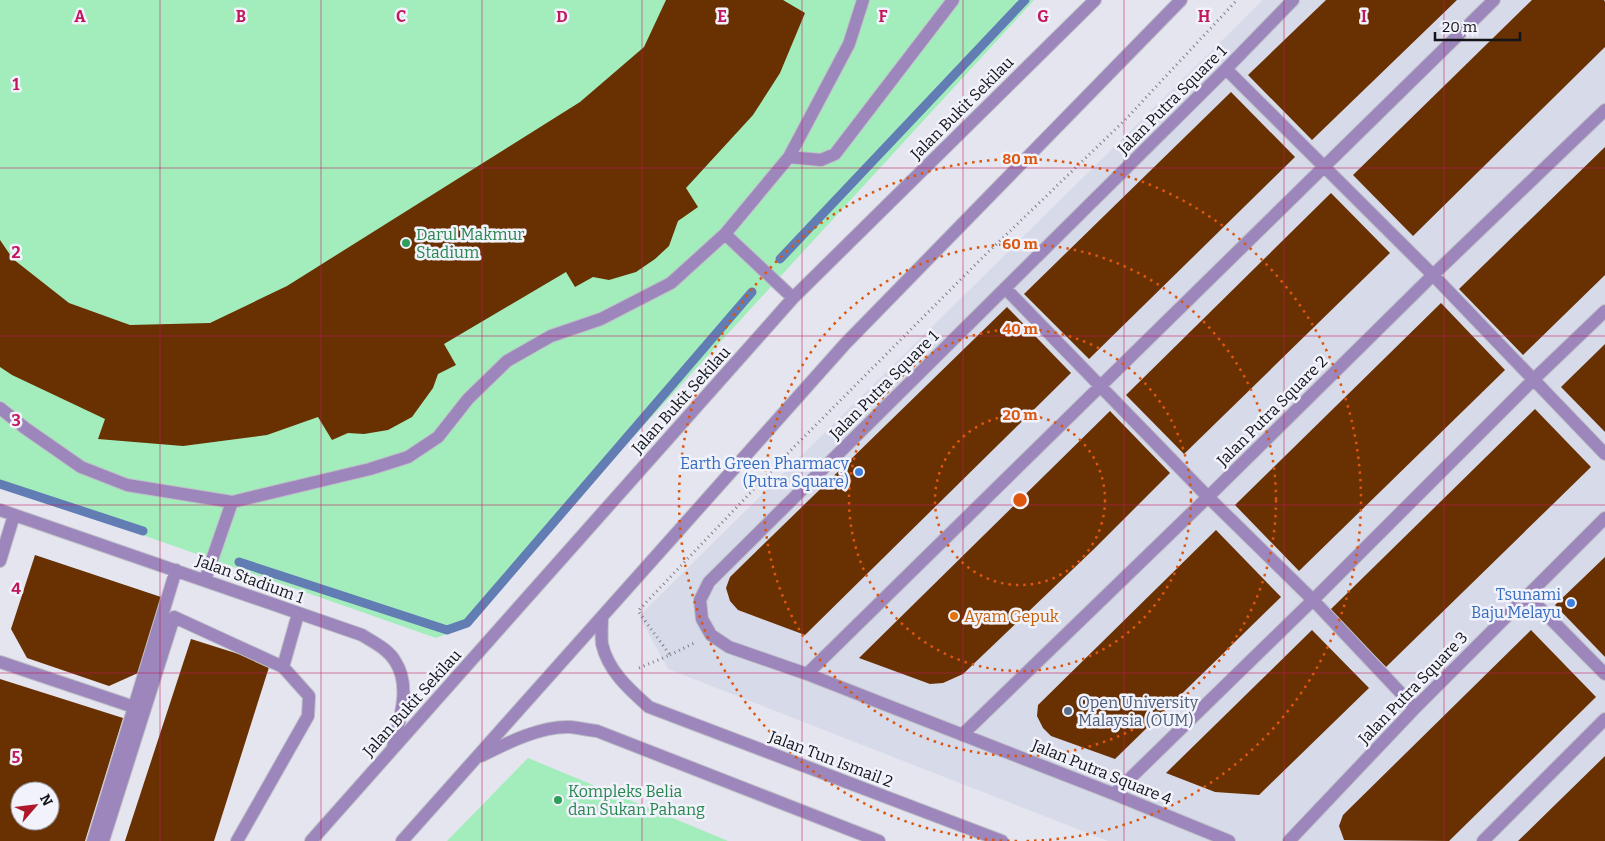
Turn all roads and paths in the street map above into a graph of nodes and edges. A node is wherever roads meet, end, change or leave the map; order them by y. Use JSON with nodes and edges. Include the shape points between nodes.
{"nodes":[{"id":1,"x":863,"y":0,"type":"edge"},
{"id":2,"x":953,"y":0,"type":"edge"},
{"id":3,"x":1095,"y":0,"type":"edge"},
{"id":4,"x":1181,"y":0,"type":"edge"},
{"id":5,"x":1237,"y":0,"type":"edge"},
{"id":6,"x":1293,"y":0,"type":"edge"},
{"id":7,"x":1494,"y":0,"type":"edge"},
{"id":8,"x":1226,"y":69,"type":"junction"},
{"id":9,"x":1605,"y":110,"type":"edge"},
{"id":10,"x":789,"y":157,"type":"junction"},
{"id":11,"x":1325,"y":168,"type":"junction"},
{"id":12,"x":725,"y":234,"type":"junction"},
{"id":13,"x":1433,"y":275,"type":"junction"},
{"id":14,"x":1005,"y":288,"type":"junction"},
{"id":15,"x":793,"y":298,"type":"junction"},
{"id":16,"x":1605,"y":311,"type":"edge"},
{"id":17,"x":1534,"y":379,"type":"junction"},
{"id":18,"x":1100,"y":386,"type":"junction"},
{"id":19,"x":0,"y":408,"type":"edge"},
{"id":20,"x":1605,"y":454,"type":"edge"},
{"id":21,"x":1208,"y":497,"type":"junction"},
{"id":22,"x":232,"y":502,"type":"junction"},
{"id":23,"x":0,"y":510,"type":"edge"},
{"id":24,"x":14,"y":515,"type":"junction"},
{"id":25,"x":1605,"y":518,"type":"edge"},
{"id":26,"x":0,"y":561,"type":"edge"},
{"id":27,"x":176,"y":570,"type":"junction"},
{"id":28,"x":205,"y":580,"type":"junction"},
{"id":29,"x":1528,"y":596,"type":"junction"},
{"id":30,"x":1313,"y":600,"type":"junction"},
{"id":31,"x":298,"y":614,"type":"junction"},
{"id":32,"x":602,"y":617,"type":"junction"},
{"id":33,"x":0,"y":662,"type":"edge"},
{"id":34,"x":611,"y":666,"type":"junction"},
{"id":35,"x":283,"y":667,"type":"junction"},
{"id":36,"x":807,"y":674,"type":"junction"},
{"id":37,"x":1605,"y":674,"type":"edge"},
{"id":38,"x":134,"y":707,"type":"junction"},
{"id":39,"x":1415,"y":708,"type":"junction"},
{"id":40,"x":1605,"y":719,"type":"edge"},
{"id":41,"x":962,"y":735,"type":"junction"},
{"id":42,"x":393,"y":750,"type":"junction"},
{"id":43,"x":475,"y":760,"type":"junction"},
{"id":44,"x":1114,"y":794,"type":"junction"},
{"id":45,"x":92,"y":841,"type":"edge"},
{"id":46,"x":103,"y":841,"type":"edge"},
{"id":47,"x":237,"y":841,"type":"edge"},
{"id":48,"x":311,"y":841,"type":"edge"},
{"id":49,"x":402,"y":841,"type":"edge"},
{"id":50,"x":879,"y":841,"type":"edge"},
{"id":51,"x":1002,"y":841,"type":"edge"},
{"id":52,"x":1229,"y":841,"type":"edge"},
{"id":53,"x":1289,"y":841,"type":"edge"},
{"id":54,"x":1483,"y":841,"type":"edge"}],
"edges":[{"from":1,"to":10,"type":"street","via":[[849,44]]},
{"from":2,"to":10,"type":"street","via":[[835,154],[821,160]]},
{"from":3,"to":15,"type":"street","name":"Jalan Bukit Sekilau"},
{"from":4,"to":32,"type":"street","via":[[845,344]]},
{"from":5,"to":34,"type":"path","via":[[1126,120],[980,260],[806,435],[638,611],[670,656],[639,669]]},
{"from":6,"to":8,"type":"street","name":"Jalan Putra Square 1"},
{"from":7,"to":11,"type":"street"},
{"from":8,"to":11,"type":"street"},
{"from":8,"to":14,"type":"street","name":"Jalan Putra Square 1"},
{"from":9,"to":13,"type":"street","name":"Jalan Putra Square 2"},
{"from":10,"to":12,"type":"street"},
{"from":11,"to":13,"type":"street"},
{"from":11,"to":18,"type":"street"},
{"from":12,"to":15,"type":"street"},
{"from":12,"to":22,"type":"street","via":[[671,284],[601,319],[551,336],[507,361],[468,399],[438,437],[408,457]]},
{"from":13,"to":17,"type":"street"},
{"from":13,"to":21,"type":"street","name":"Jalan Putra Square 2"},
{"from":14,"to":18,"type":"street"},
{"from":14,"to":36,"type":"street","name":"Jalan Putra Square 1","via":[[709,582],[700,600],[702,619],[711,635],[729,647]]},
{"from":15,"to":42,"type":"street","name":"Jalan Bukit Sekilau"},
{"from":16,"to":17,"type":"street"},
{"from":17,"to":20,"type":"street"},
{"from":17,"to":30,"type":"street"},
{"from":18,"to":21,"type":"street"},
{"from":18,"to":36,"type":"street"},
{"from":19,"to":22,"type":"street","via":[[81,467],[127,485]]},
{"from":21,"to":30,"type":"street"},
{"from":21,"to":41,"type":"street","name":"Jalan Putra Square 2"},
{"from":22,"to":28,"type":"street"},
{"from":23,"to":24,"type":"street","name":"Jalan Stadium 1"},
{"from":24,"to":26,"type":"street"},
{"from":24,"to":27,"type":"street","name":"Jalan Stadium 1"},
{"from":25,"to":29,"type":"street","name":"Jalan Putra Square 3"},
{"from":27,"to":28,"type":"street","name":"Jalan Stadium 1"},
{"from":27,"to":38,"type":"street"},
{"from":28,"to":31,"type":"street","name":"Jalan Stadium 1"},
{"from":29,"to":37,"type":"street"},
{"from":29,"to":39,"type":"street","name":"Jalan Putra Square 3"},
{"from":30,"to":39,"type":"street"},
{"from":30,"to":44,"type":"street"},
{"from":31,"to":35,"type":"street"},
{"from":31,"to":42,"type":"street","name":"Jalan Stadium 1","via":[[362,635],[395,660],[404,693]]},
{"from":32,"to":34,"type":"street","via":[[602,644]]},
{"from":32,"to":43,"type":"street"},
{"from":33,"to":38,"type":"street"},
{"from":34,"to":51,"type":"street","name":"Jalan Tun Ismail 2","via":[[626,686],[649,707]]},
{"from":35,"to":46,"type":"street","via":[[174,617]]},
{"from":35,"to":47,"type":"street","via":[[309,696],[308,716]]},
{"from":36,"to":41,"type":"street","name":"Jalan Putra Square 1"},
{"from":38,"to":45,"type":"street"},
{"from":39,"to":53,"type":"street","name":"Jalan Putra Square 3"},
{"from":40,"to":54,"type":"street"},
{"from":41,"to":44,"type":"street","name":"Jalan Putra Square 4"},
{"from":42,"to":48,"type":"street","name":"Jalan Bukit Sekilau"},
{"from":43,"to":49,"type":"street"},
{"from":43,"to":50,"type":"street","via":[[511,741],[541,732],[568,727],[597,731]]},
{"from":44,"to":52,"type":"street","name":"Jalan Putra Square 4"}]}
